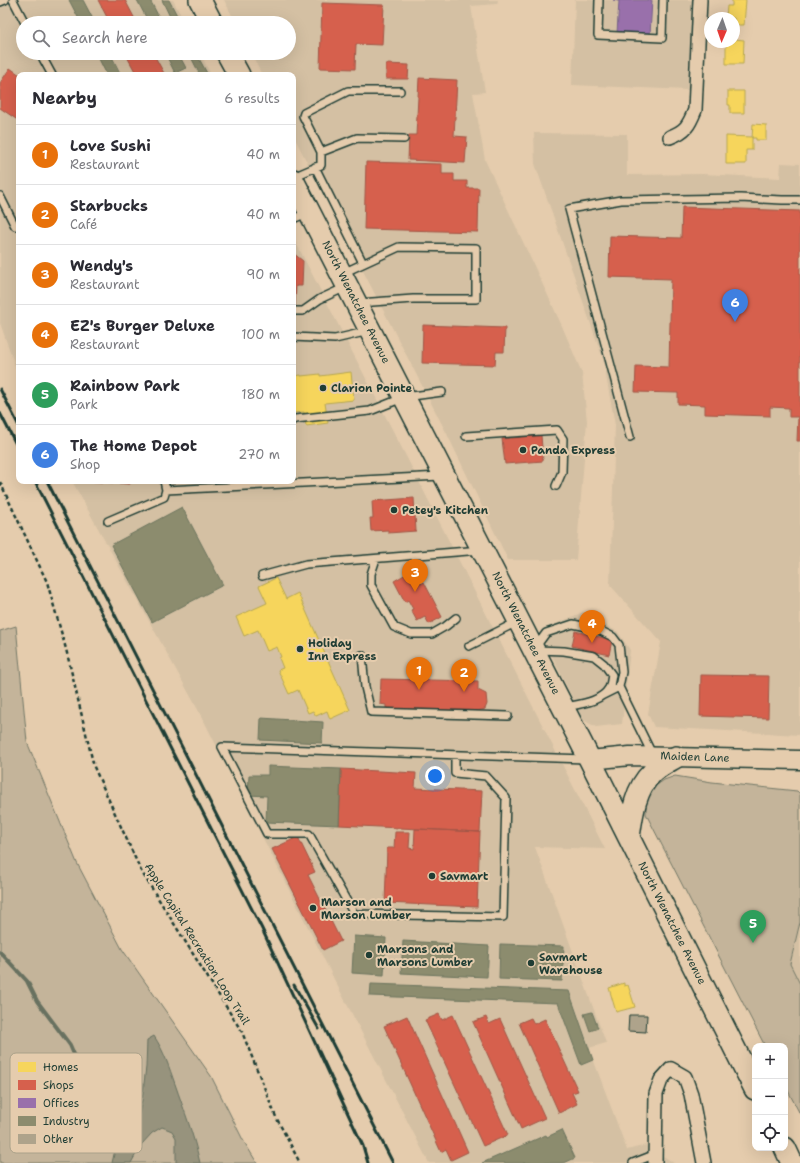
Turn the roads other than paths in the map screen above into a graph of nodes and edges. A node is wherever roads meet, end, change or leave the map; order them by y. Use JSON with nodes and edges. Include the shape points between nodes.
{"nodes":[{"id":1,"x":5,"y":0,"type":"edge"},
{"id":2,"x":13,"y":0,"type":"edge"},
{"id":3,"x":200,"y":0,"type":"edge"},
{"id":4,"x":599,"y":0,"type":"edge"},
{"id":5,"x":663,"y":0,"type":"edge"},
{"id":6,"x":700,"y":0,"type":"edge"},
{"id":7,"x":0,"y":2,"type":"edge"},
{"id":8,"x":21,"y":16,"type":"edge"},
{"id":9,"x":208,"y":16,"type":"edge"},
{"id":10,"x":44,"y":60,"type":"edge"},
{"id":11,"x":231,"y":60,"type":"edge"},
{"id":12,"x":50,"y":72,"type":"edge"},
{"id":13,"x":237,"y":72,"type":"edge"},
{"id":14,"x":400,"y":91,"type":"dead end"},
{"id":15,"x":670,"y":137,"type":"dead end"},
{"id":16,"x":404,"y":139,"type":"dead end"},
{"id":17,"x":321,"y":152,"type":"junction"},
{"id":18,"x":315,"y":167,"type":"junction"},
{"id":19,"x":296,"y":176,"type":"edge"},
{"id":20,"x":296,"y":194,"type":"edge"},
{"id":21,"x":0,"y":196,"type":"edge"},
{"id":22,"x":800,"y":200,"type":"edge"},
{"id":23,"x":301,"y":216,"type":"edge"},
{"id":24,"x":15,"y":226,"type":"dead end"},
{"id":25,"x":363,"y":263,"type":"junction"},
{"id":26,"x":349,"y":288,"type":"junction"},
{"id":27,"x":296,"y":311,"type":"edge"},
{"id":28,"x":371,"y":330,"type":"junction"},
{"id":29,"x":296,"y":336,"type":"edge"},
{"id":30,"x":442,"y":392,"type":"dead end"},
{"id":31,"x":405,"y":397,"type":"junction"},
{"id":32,"x":296,"y":419,"type":"edge"},
{"id":33,"x":466,"y":436,"type":"dead end"},
{"id":34,"x":630,"y":437,"type":"dead end"},
{"id":35,"x":445,"y":476,"type":"junction"},
{"id":36,"x":296,"y":483,"type":"edge"},
{"id":37,"x":165,"y":484,"type":"edge"},
{"id":38,"x":286,"y":484,"type":"edge"},
{"id":39,"x":556,"y":486,"type":"dead end"},
{"id":40,"x":166,"y":490,"type":"junction"},
{"id":41,"x":108,"y":521,"type":"dead end"},
{"id":42,"x":483,"y":550,"type":"junction"},
{"id":43,"x":376,"y":558,"type":"junction"},
{"id":44,"x":262,"y":576,"type":"dead end"},
{"id":45,"x":456,"y":618,"type":"dead end"},
{"id":46,"x":519,"y":621,"type":"junction"},
{"id":47,"x":468,"y":646,"type":"dead end"},
{"id":48,"x":534,"y":650,"type":"junction"},
{"id":49,"x":362,"y":655,"type":"dead end"},
{"id":50,"x":618,"y":687,"type":"junction"},
{"id":51,"x":603,"y":695,"type":"junction"},
{"id":52,"x":563,"y":708,"type":"junction"},
{"id":53,"x":508,"y":716,"type":"dead end"},
{"id":54,"x":455,"y":755,"type":"junction"},
{"id":55,"x":653,"y":756,"type":"junction"},
{"id":56,"x":676,"y":757,"type":"junction"},
{"id":57,"x":590,"y":760,"type":"junction"},
{"id":58,"x":800,"y":760,"type":"edge"},
{"id":59,"x":629,"y":837,"type":"junction"},
{"id":60,"x":752,"y":1083,"type":"edge"},
{"id":61,"x":656,"y":1158,"type":"edge"},
{"id":62,"x":633,"y":1163,"type":"edge"},
{"id":63,"x":704,"y":1163,"type":"edge"}],
"edges":[{"from":1,"to":7,"type":"lane"},
{"from":2,"to":8,"type":"lane"},
{"from":3,"to":9,"type":"main road"},
{"from":4,"to":5,"type":"lane","via":[[598,35],[662,38]]},
{"from":6,"to":15,"type":"street","via":[[695,110],[690,122],[681,132]]},
{"from":10,"to":12,"type":"lane"},
{"from":11,"to":13,"type":"main road"},
{"from":14,"to":17,"type":"lane","via":[[348,91],[304,113],[303,116]]},
{"from":16,"to":17,"type":"lane","via":[[357,138]]},
{"from":17,"to":18,"type":"lane","via":[[321,164]]},
{"from":18,"to":19,"type":"lane"},
{"from":18,"to":25,"type":"lane"},
{"from":20,"to":23,"type":"main road","name":"North Wenatchee Avenue"},
{"from":21,"to":24,"type":"lane"},
{"from":22,"to":34,"type":"lane","via":[[622,200],[569,209]]},
{"from":23,"to":26,"type":"main road","name":"North Wenatchee Avenue"},
{"from":25,"to":26,"type":"lane"},
{"from":25,"to":26,"type":"lane","via":[[399,247],[476,248],[476,299],[413,299]]},
{"from":26,"to":27,"type":"lane","via":[[320,299],[303,311]]},
{"from":26,"to":28,"type":"main road","name":"North Wenatchee Avenue"},
{"from":28,"to":29,"type":"lane","via":[[335,339]]},
{"from":28,"to":31,"type":"main road","name":"North Wenatchee Avenue"},
{"from":30,"to":31,"type":"lane"},
{"from":31,"to":32,"type":"lane","via":[[370,410]]},
{"from":31,"to":35,"type":"main road","name":"North Wenatchee Avenue"},
{"from":33,"to":39,"type":"lane","via":[[557,430],[563,439],[562,472]]},
{"from":35,"to":36,"type":"lane"},
{"from":35,"to":42,"type":"main road","name":"North Wenatchee Avenue"},
{"from":37,"to":40,"type":"lane"},
{"from":38,"to":40,"type":"lane"},
{"from":40,"to":41,"type":"lane","via":[[164,497]]},
{"from":42,"to":43,"type":"lane"},
{"from":42,"to":46,"type":"main road","name":"North Wenatchee Avenue"},
{"from":43,"to":44,"type":"lane","via":[[306,564]]},
{"from":43,"to":45,"type":"lane","via":[[371,574],[371,585],[394,627],[411,634],[432,634]]},
{"from":46,"to":47,"type":"lane"},
{"from":46,"to":48,"type":"main road","name":"North Wenatchee Avenue"},
{"from":48,"to":50,"type":"lane","via":[[546,633],[560,628],[573,624],[597,629],[613,637],[619,645],[622,672]]},
{"from":48,"to":51,"type":"lane","via":[[594,656],[612,675],[609,687]]},
{"from":48,"to":52,"type":"main road","name":"North Wenatchee Avenue"},
{"from":49,"to":53,"type":"lane","via":[[371,712]]},
{"from":50,"to":51,"type":"lane"},
{"from":50,"to":55,"type":"lane"},
{"from":51,"to":52,"type":"lane","via":[[584,704]]},
{"from":52,"to":57,"type":"main road","name":"North Wenatchee Avenue"},
{"from":54,"to":54,"type":"lane","via":[[308,750],[222,747],[267,834],[309,834],[354,914],[503,917],[506,798],[486,776],[455,773]]},
{"from":54,"to":57,"type":"lane"},
{"from":55,"to":56,"type":"main road","name":"Maiden Lane"},
{"from":55,"to":57,"type":"main road","name":"Maiden Lane"},
{"from":56,"to":58,"type":"main road","name":"Maiden Lane"},
{"from":56,"to":59,"type":"main road","via":[[652,773],[645,782],[633,810]]},
{"from":57,"to":59,"type":"main road","name":"North Wenatchee Avenue"},
{"from":59,"to":60,"type":"main road","name":"North Wenatchee Avenue"},
{"from":61,"to":62,"type":"lane"},
{"from":61,"to":63,"type":"street","via":[[656,1094],[661,1080],[670,1068],[685,1078],[691,1094]]}]}
